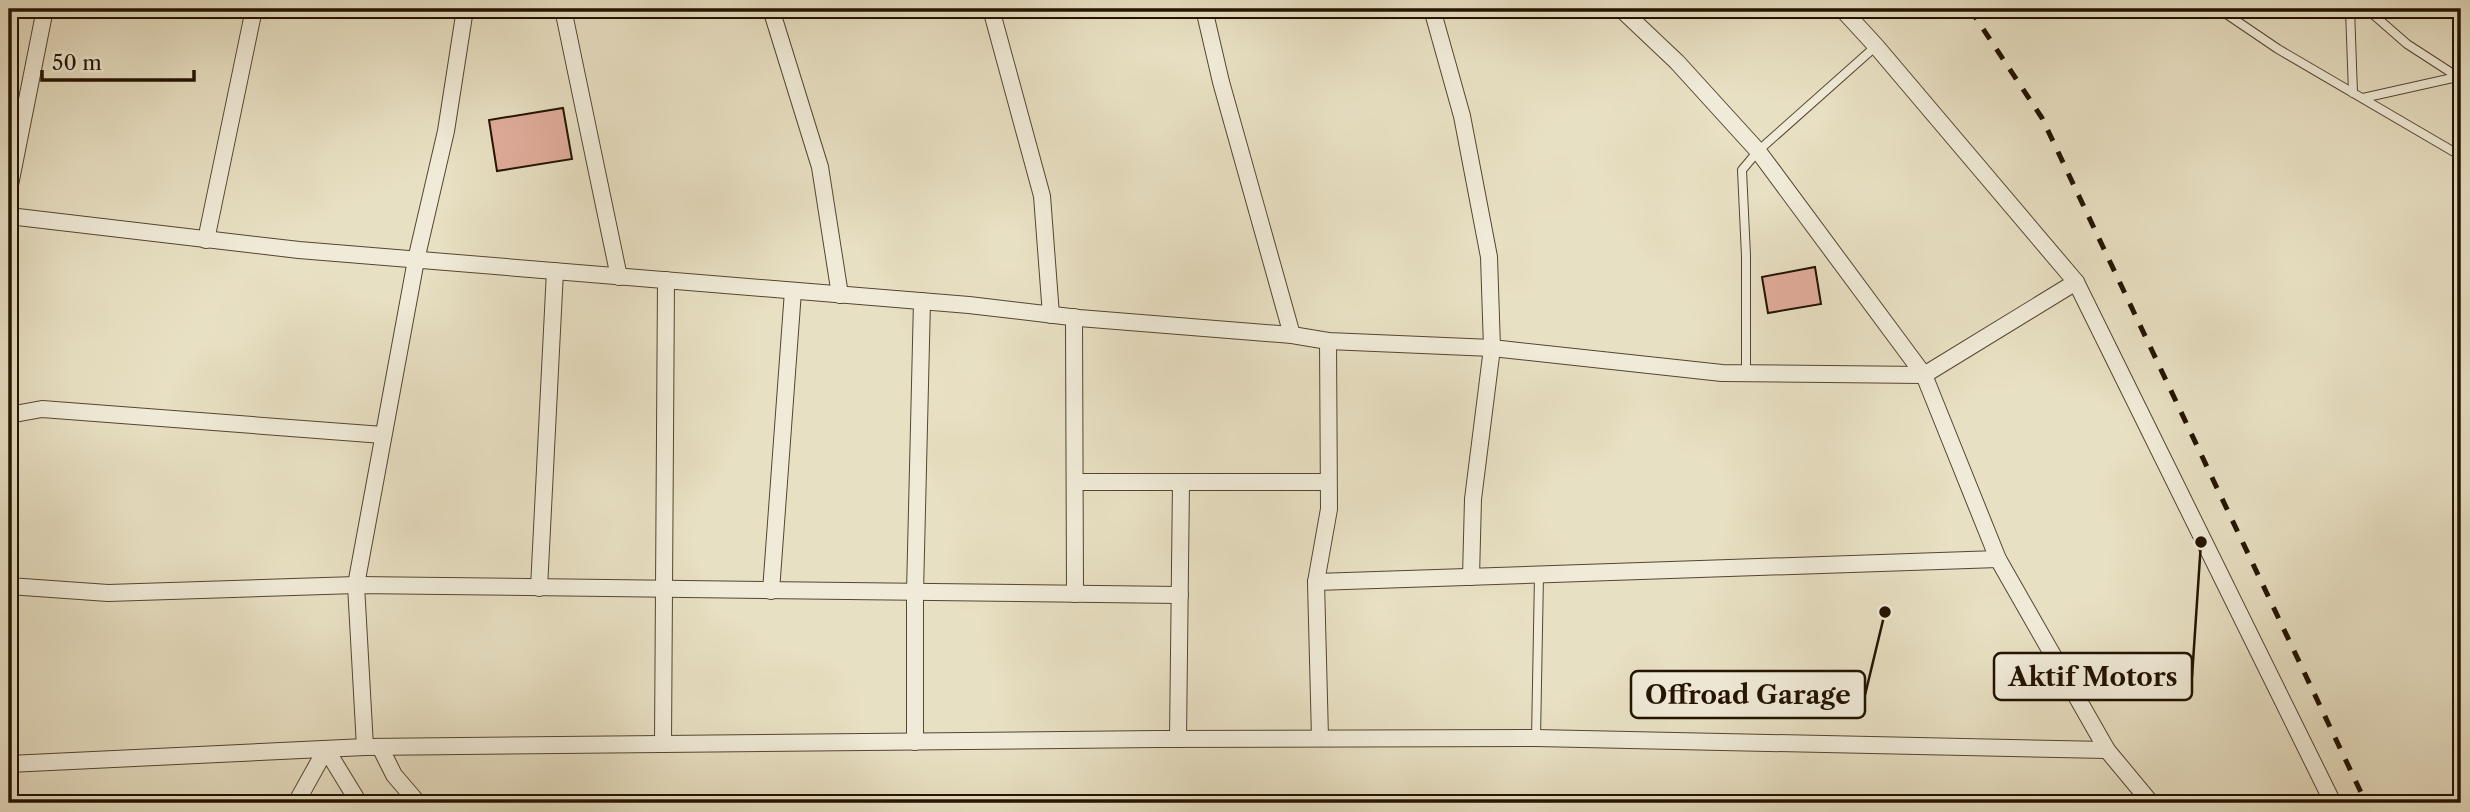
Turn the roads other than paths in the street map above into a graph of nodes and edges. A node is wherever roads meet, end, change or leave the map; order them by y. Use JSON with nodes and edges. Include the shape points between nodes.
{"nodes":[{"id":1,"x":45,"y":9,"type":"edge"},
{"id":2,"x":254,"y":9,"type":"edge"},
{"id":3,"x":465,"y":9,"type":"edge"},
{"id":4,"x":564,"y":9,"type":"edge"},
{"id":5,"x":771,"y":9,"type":"edge"},
{"id":6,"x":991,"y":9,"type":"edge"},
{"id":7,"x":1204,"y":9,"type":"edge"},
{"id":8,"x":1432,"y":9,"type":"edge"},
{"id":9,"x":1842,"y":9,"type":"edge"},
{"id":10,"x":2219,"y":9,"type":"edge"},
{"id":11,"x":2350,"y":9,"type":"edge"},
{"id":12,"x":2367,"y":9,"type":"edge"},
{"id":13,"x":1629,"y":11,"type":"edge"},
{"id":14,"x":1877,"y":46,"type":"junction"},
{"id":15,"x":2459,"y":78,"type":"edge"},
{"id":16,"x":2353,"y":93,"type":"junction"},
{"id":17,"x":2363,"y":98,"type":"junction"},
{"id":18,"x":1758,"y":151,"type":"junction"},
{"id":19,"x":2461,"y":156,"type":"edge"},
{"id":20,"x":9,"y":190,"type":"edge"},
{"id":21,"x":9,"y":216,"type":"edge"},
{"id":22,"x":206,"y":240,"type":"junction"},
{"id":23,"x":416,"y":260,"type":"junction"},
{"id":24,"x":555,"y":271,"type":"junction"},
{"id":25,"x":620,"y":276,"type":"junction"},
{"id":26,"x":666,"y":280,"type":"junction"},
{"id":27,"x":2076,"y":282,"type":"junction"},
{"id":28,"x":793,"y":291,"type":"junction"},
{"id":29,"x":841,"y":295,"type":"junction"},
{"id":30,"x":922,"y":301,"type":"junction"},
{"id":31,"x":1051,"y":315,"type":"junction"},
{"id":32,"x":1074,"y":317,"type":"junction"},
{"id":33,"x":1292,"y":335,"type":"junction"},
{"id":34,"x":1328,"y":341,"type":"junction"},
{"id":35,"x":1492,"y":348,"type":"junction"},
{"id":36,"x":1746,"y":374,"type":"junction"},
{"id":37,"x":1924,"y":375,"type":"junction"},
{"id":38,"x":9,"y":415,"type":"edge"},
{"id":39,"x":383,"y":435,"type":"junction"},
{"id":40,"x":1075,"y":482,"type":"junction"},
{"id":41,"x":1181,"y":482,"type":"junction"},
{"id":42,"x":1328,"y":482,"type":"junction"},
{"id":43,"x":1998,"y":559,"type":"junction"},
{"id":44,"x":1539,"y":575,"type":"junction"},
{"id":45,"x":1471,"y":577,"type":"junction"},
{"id":46,"x":1317,"y":582,"type":"junction"},
{"id":47,"x":356,"y":585,"type":"junction"},
{"id":48,"x":9,"y":586,"type":"edge"},
{"id":49,"x":539,"y":588,"type":"junction"},
{"id":50,"x":664,"y":590,"type":"junction"},
{"id":51,"x":771,"y":591,"type":"junction"},
{"id":52,"x":915,"y":593,"type":"junction"},
{"id":53,"x":1075,"y":594,"type":"junction"},
{"id":54,"x":1180,"y":595,"type":"junction"},
{"id":55,"x":1320,"y":738,"type":"junction"},
{"id":56,"x":1536,"y":738,"type":"junction"},
{"id":57,"x":1178,"y":739,"type":"junction"},
{"id":58,"x":915,"y":742,"type":"junction"},
{"id":59,"x":663,"y":744,"type":"junction"},
{"id":60,"x":372,"y":747,"type":"junction"},
{"id":61,"x":326,"y":749,"type":"junction"},
{"id":62,"x":2107,"y":750,"type":"junction"},
{"id":63,"x":9,"y":764,"type":"edge"},
{"id":64,"x":296,"y":803,"type":"edge"},
{"id":65,"x":359,"y":803,"type":"edge"},
{"id":66,"x":418,"y":803,"type":"edge"},
{"id":67,"x":2151,"y":803,"type":"edge"},
{"id":68,"x":2333,"y":803,"type":"edge"}],
"edges":[{"from":1,"to":20,"type":"street"},
{"from":2,"to":22,"type":"street"},
{"from":3,"to":23,"type":"street","via":[[446,131]]},
{"from":4,"to":25,"type":"street"},
{"from":5,"to":29,"type":"street","via":[[820,167]]},
{"from":6,"to":31,"type":"street","via":[[1042,196]]},
{"from":7,"to":33,"type":"street"},
{"from":8,"to":35,"type":"street","via":[[1462,116],[1489,257]]},
{"from":9,"to":14,"type":"street"},
{"from":10,"to":16,"type":"lane"},
{"from":11,"to":16,"type":"lane"},
{"from":12,"to":15,"type":"lane","via":[[2407,44]]},
{"from":13,"to":18,"type":"street"},
{"from":14,"to":18,"type":"lane"},
{"from":14,"to":27,"type":"street"},
{"from":15,"to":17,"type":"lane"},
{"from":16,"to":17,"type":"lane"},
{"from":17,"to":19,"type":"lane"},
{"from":18,"to":36,"type":"lane","via":[[1742,170]]},
{"from":18,"to":37,"type":"street"},
{"from":21,"to":22,"type":"street"},
{"from":22,"to":23,"type":"street"},
{"from":23,"to":24,"type":"street"},
{"from":23,"to":39,"type":"street"},
{"from":24,"to":25,"type":"street"},
{"from":24,"to":49,"type":"street"},
{"from":25,"to":26,"type":"street"},
{"from":26,"to":28,"type":"street"},
{"from":26,"to":50,"type":"street"},
{"from":27,"to":37,"type":"street"},
{"from":27,"to":68,"type":"street"},
{"from":28,"to":29,"type":"street"},
{"from":28,"to":51,"type":"street"},
{"from":29,"to":30,"type":"street"},
{"from":30,"to":31,"type":"street"},
{"from":30,"to":52,"type":"street"},
{"from":31,"to":32,"type":"street"},
{"from":32,"to":33,"type":"street"},
{"from":32,"to":40,"type":"street"},
{"from":33,"to":34,"type":"street"},
{"from":34,"to":35,"type":"street"},
{"from":34,"to":42,"type":"street"},
{"from":35,"to":36,"type":"street"},
{"from":35,"to":45,"type":"street","via":[[1473,499]]},
{"from":36,"to":37,"type":"street"},
{"from":37,"to":43,"type":"street"},
{"from":38,"to":39,"type":"street","via":[[42,410]]},
{"from":39,"to":47,"type":"street"},
{"from":40,"to":41,"type":"street"},
{"from":40,"to":53,"type":"street"},
{"from":41,"to":42,"type":"street"},
{"from":41,"to":54,"type":"street"},
{"from":42,"to":46,"type":"street","via":[[1329,509]]},
{"from":43,"to":44,"type":"street"},
{"from":43,"to":62,"type":"street"},
{"from":44,"to":45,"type":"street"},
{"from":44,"to":56,"type":"lane"},
{"from":45,"to":46,"type":"street"},
{"from":46,"to":55,"type":"street"},
{"from":47,"to":48,"type":"street","via":[[108,593]]},
{"from":47,"to":49,"type":"street"},
{"from":47,"to":60,"type":"street"},
{"from":49,"to":50,"type":"street"},
{"from":50,"to":51,"type":"street"},
{"from":50,"to":59,"type":"street"},
{"from":51,"to":52,"type":"street"},
{"from":52,"to":53,"type":"street"},
{"from":52,"to":58,"type":"street"},
{"from":53,"to":54,"type":"street"},
{"from":54,"to":57,"type":"street"},
{"from":55,"to":56,"type":"street"},
{"from":55,"to":57,"type":"street"},
{"from":56,"to":62,"type":"street"},
{"from":57,"to":58,"type":"street"},
{"from":58,"to":59,"type":"street"},
{"from":59,"to":60,"type":"street"},
{"from":60,"to":61,"type":"street"},
{"from":60,"to":66,"type":"street"},
{"from":61,"to":63,"type":"street"},
{"from":61,"to":64,"type":"street"},
{"from":61,"to":65,"type":"street"},
{"from":62,"to":67,"type":"street"}]}
